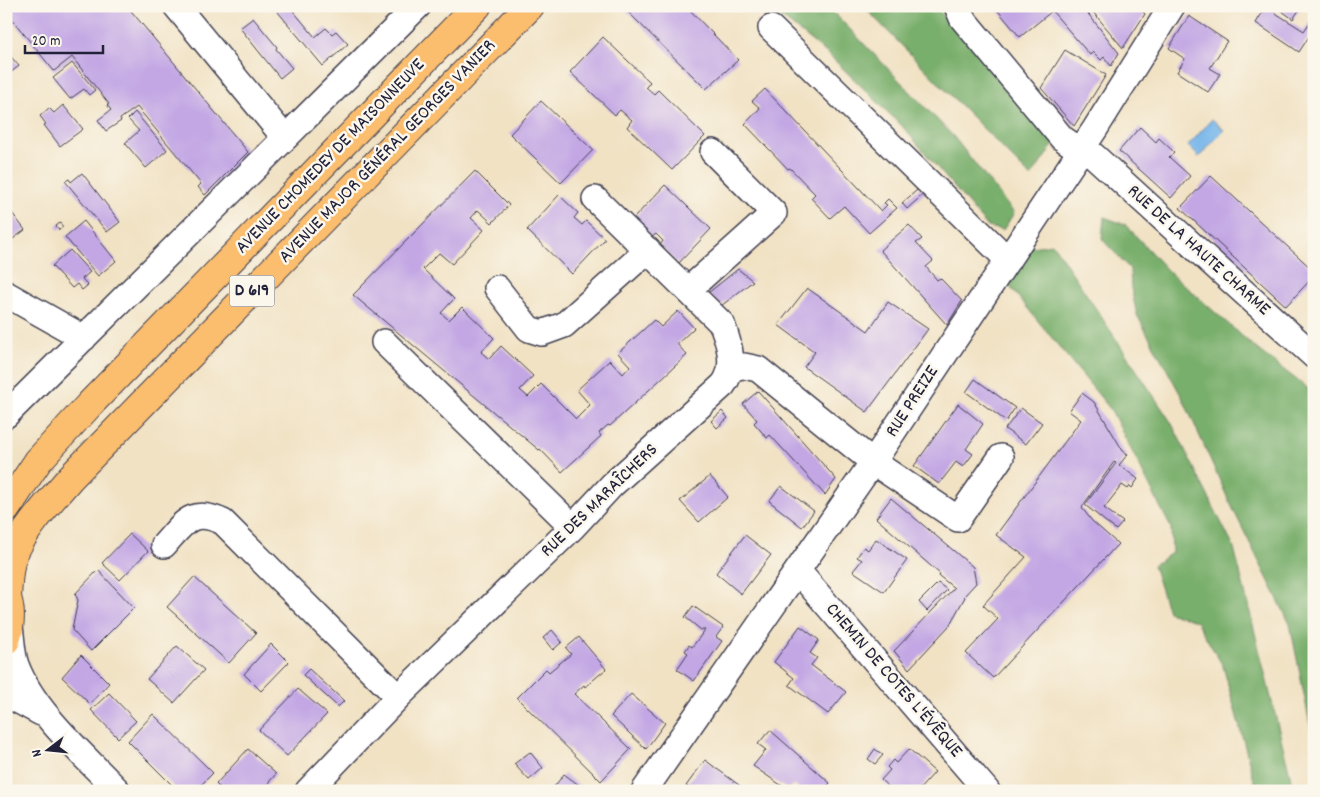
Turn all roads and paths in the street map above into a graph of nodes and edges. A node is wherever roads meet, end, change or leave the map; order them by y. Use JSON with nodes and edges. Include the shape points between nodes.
{"nodes":[{"id":1,"x":176,"y":6,"type":"edge"},
{"id":2,"x":418,"y":6,"type":"edge"},
{"id":3,"x":477,"y":6,"type":"edge"},
{"id":4,"x":530,"y":6,"type":"edge"},
{"id":5,"x":958,"y":6,"type":"edge"},
{"id":6,"x":1172,"y":6,"type":"edge"},
{"id":7,"x":771,"y":28,"type":"dead end"},
{"id":8,"x":285,"y":138,"type":"junction"},
{"id":9,"x":1081,"y":151,"type":"junction"},
{"id":10,"x":713,"y":152,"type":"dead end"},
{"id":11,"x":595,"y":198,"type":"dead end"},
{"id":12,"x":648,"y":250,"type":"junction"},
{"id":13,"x":1008,"y":260,"type":"junction"},
{"id":14,"x":497,"y":288,"type":"dead end"},
{"id":15,"x":688,"y":290,"type":"junction"},
{"id":16,"x":6,"y":294,"type":"edge"},
{"id":17,"x":84,"y":338,"type":"junction"},
{"id":18,"x":384,"y":342,"type":"dead end"},
{"id":19,"x":1314,"y":356,"type":"edge"},
{"id":20,"x":730,"y":368,"type":"junction"},
{"id":21,"x":6,"y":415,"type":"edge"},
{"id":22,"x":1001,"y":458,"type":"dead end"},
{"id":23,"x":873,"y":462,"type":"junction"},
{"id":24,"x":6,"y":509,"type":"edge"},
{"id":25,"x":572,"y":527,"type":"junction"},
{"id":26,"x":164,"y":545,"type":"dead end"},
{"id":27,"x":798,"y":571,"type":"junction"},
{"id":28,"x":7,"y":596,"type":"edge"},
{"id":29,"x":8,"y":634,"type":"edge"},
{"id":30,"x":6,"y":694,"type":"edge"},
{"id":31,"x":398,"y":697,"type":"junction"},
{"id":32,"x":47,"y":717,"type":"junction"},
{"id":33,"x":118,"y":791,"type":"edge"},
{"id":34,"x":308,"y":791,"type":"edge"},
{"id":35,"x":644,"y":791,"type":"edge"},
{"id":36,"x":988,"y":791,"type":"edge"}],
"edges":[{"from":1,"to":8,"type":"street"},
{"from":2,"to":8,"type":"street"},
{"from":3,"to":24,"type":"main road","name":"AVENUE CHOMEDEY DE MAISONNEUVE","number":"D 619","via":[[90,404],[38,461]]},
{"from":4,"to":28,"type":"main road","name":"AVENUE MAJOR GÉNÉRAL GEORGES VANIER","number":"D 619","via":[[71,477],[42,510],[19,544],[11,559]]},
{"from":5,"to":9,"type":"street","name":"RUE DE LA HAUTE CHARME","via":[[962,18],[1062,138]]},
{"from":6,"to":9,"type":"street","name":"RUE PREIZE"},
{"from":7,"to":13,"type":"street"},
{"from":8,"to":17,"type":"street"},
{"from":9,"to":13,"type":"street","name":"RUE PREIZE"},
{"from":9,"to":19,"type":"street","name":"RUE DE LA HAUTE CHARME","via":[[1093,155]]},
{"from":10,"to":15,"type":"street","via":[[774,213]]},
{"from":11,"to":12,"type":"street"},
{"from":12,"to":14,"type":"street","via":[[564,325],[542,333],[529,329]]},
{"from":12,"to":15,"type":"street"},
{"from":13,"to":23,"type":"street","name":"RUE PREIZE"},
{"from":15,"to":20,"type":"street","via":[[722,324],[728,340]]},
{"from":16,"to":17,"type":"street"},
{"from":17,"to":21,"type":"street"},
{"from":18,"to":25,"type":"street"},
{"from":20,"to":23,"type":"street","via":[[758,369]]},
{"from":20,"to":25,"type":"street","name":"RUE DES MARAÎCHERS","via":[[729,378],[723,385],[612,485]]},
{"from":22,"to":23,"type":"street","via":[[958,519]]},
{"from":23,"to":27,"type":"street","name":"RUE PREIZE"},
{"from":25,"to":31,"type":"street","name":"RUE DES MARAÎCHERS"},
{"from":26,"to":31,"type":"street","via":[[188,519],[211,516],[223,522]]},
{"from":27,"to":35,"type":"street","name":"RUE PREIZE"},
{"from":27,"to":36,"type":"street","name":"CHEMIN DE COTES L'ÉVÊQUE"},
{"from":28,"to":29,"type":"main road","name":"AVENUE MAJOR GÉNÉRAL GEORGES VANIER","via":[[11,612]]},
{"from":29,"to":32,"type":"street","via":[[16,664],[29,692]]},
{"from":30,"to":32,"type":"street"},
{"from":31,"to":34,"type":"street","name":"RUE DES MARAÎCHERS"},
{"from":32,"to":33,"type":"street"}]}
